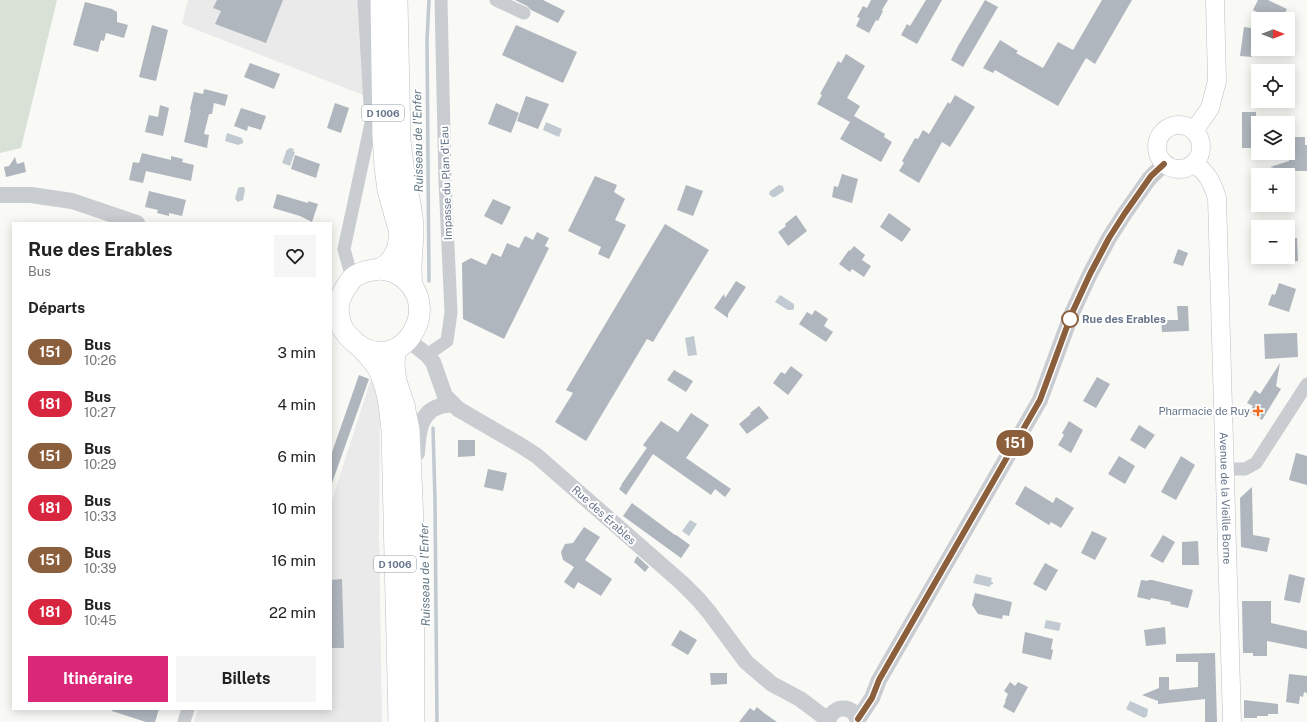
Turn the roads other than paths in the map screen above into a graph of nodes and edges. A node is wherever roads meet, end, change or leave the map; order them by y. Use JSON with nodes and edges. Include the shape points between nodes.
{"nodes":[{"id":1,"x":364,"y":0,"type":"edge"},
{"id":2,"x":381,"y":0,"type":"edge"},
{"id":3,"x":397,"y":0,"type":"edge"},
{"id":4,"x":441,"y":0,"type":"edge"},
{"id":5,"x":496,"y":0,"type":"edge"},
{"id":6,"x":1214,"y":0,"type":"edge"},
{"id":7,"x":524,"y":13,"type":"dead end"},
{"id":8,"x":1194,"y":131,"type":"junction"},
{"id":9,"x":1194,"y":163,"type":"junction"},
{"id":10,"x":1164,"y":164,"type":"junction"},
{"id":11,"x":0,"y":195,"type":"edge"},
{"id":12,"x":134,"y":222,"type":"edge"},
{"id":13,"x":380,"y":269,"type":"junction"},
{"id":14,"x":352,"y":278,"type":"junction"},
{"id":15,"x":412,"y":286,"type":"junction"},
{"id":16,"x":337,"y":327,"type":"edge"},
{"id":17,"x":401,"y":344,"type":"junction"},
{"id":18,"x":360,"y":346,"type":"junction"},
{"id":19,"x":428,"y":355,"type":"junction"},
{"id":20,"x":1307,"y":384,"type":"edge"},
{"id":21,"x":453,"y":404,"type":"junction"},
{"id":22,"x":1225,"y":469,"type":"junction"},
{"id":23,"x":412,"y":522,"type":"junction"},
{"id":24,"x":879,"y":680,"type":"junction"},
{"id":25,"x":188,"y":710,"type":"edge"},
{"id":26,"x":835,"y":715,"type":"edge"},
{"id":27,"x":858,"y":721,"type":"edge"},
{"id":28,"x":184,"y":722,"type":"edge"},
{"id":29,"x":399,"y":722,"type":"edge"},
{"id":30,"x":414,"y":722,"type":"edge"},
{"id":31,"x":1232,"y":722,"type":"edge"}],
"edges":[{"from":1,"to":14,"type":"street","via":[[371,123],[344,249]]},
{"from":2,"to":13,"type":"main road","number":"D 1006","via":[[385,167],[388,190],[400,233],[394,256]]},
{"from":3,"to":15,"type":"main road","number":"D 1006","via":[[400,141],[413,231],[410,260]]},
{"from":4,"to":19,"type":"street","name":"Impasse du Plan d'Eau","via":[[451,312],[447,341]]},
{"from":5,"to":7,"type":"street"},
{"from":6,"to":8,"type":"main road","via":[[1217,80],[1210,108]]},
{"from":8,"to":9,"type":"main road","via":[[1201,146]]},
{"from":8,"to":10,"type":"main road","via":[[1178,124],[1166,128],[1161,133],[1156,146]]},
{"from":9,"to":10,"type":"main road","via":[[1189,167],[1177,169]]},
{"from":9,"to":22,"type":"main road","name":"Avenue de la Vieille Borne","via":[[1212,182],[1217,198]]},
{"from":10,"to":24,"type":"street","via":[[1151,176],[1109,238],[1072,313],[1040,400]]},
{"from":11,"to":12,"type":"street","via":[[31,195],[72,201]]},
{"from":13,"to":14,"type":"main road","via":[[360,273]]},
{"from":13,"to":15,"type":"main road","via":[[397,274]]},
{"from":14,"to":16,"type":"main road","via":[[340,295]]},
{"from":15,"to":17,"type":"main road","via":[[420,311],[413,332]]},
{"from":16,"to":18,"type":"main road"},
{"from":17,"to":18,"type":"main road","via":[[384,352],[372,352]]},
{"from":17,"to":19,"type":"street","name":"Rue des Érables"},
{"from":17,"to":23,"type":"main road","number":"D 1006","via":[[394,366],[409,430]]},
{"from":18,"to":29,"type":"main road","number":"D 1006","via":[[378,368],[390,407]]},
{"from":19,"to":21,"type":"street","name":"Rue des Érables","via":[[437,370],[445,396]]},
{"from":20,"to":22,"type":"street","via":[[1256,463],[1245,469]]},
{"from":21,"to":23,"type":"street","via":[[436,407],[425,415],[418,436]]},
{"from":21,"to":26,"type":"street","name":"Rue des Érables","via":[[542,461],[687,588],[709,612],[746,662],[772,684]]},
{"from":22,"to":31,"type":"main road","name":"Avenue de la Vieille Borne"},
{"from":23,"to":30,"type":"main road","number":"D 1006"},
{"from":24,"to":26,"type":"street"},
{"from":24,"to":27,"type":"street"},
{"from":25,"to":28,"type":"street"},
{"from":26,"to":27,"type":"street","name":"Rue des Érables","via":[[855,714]]}]}
